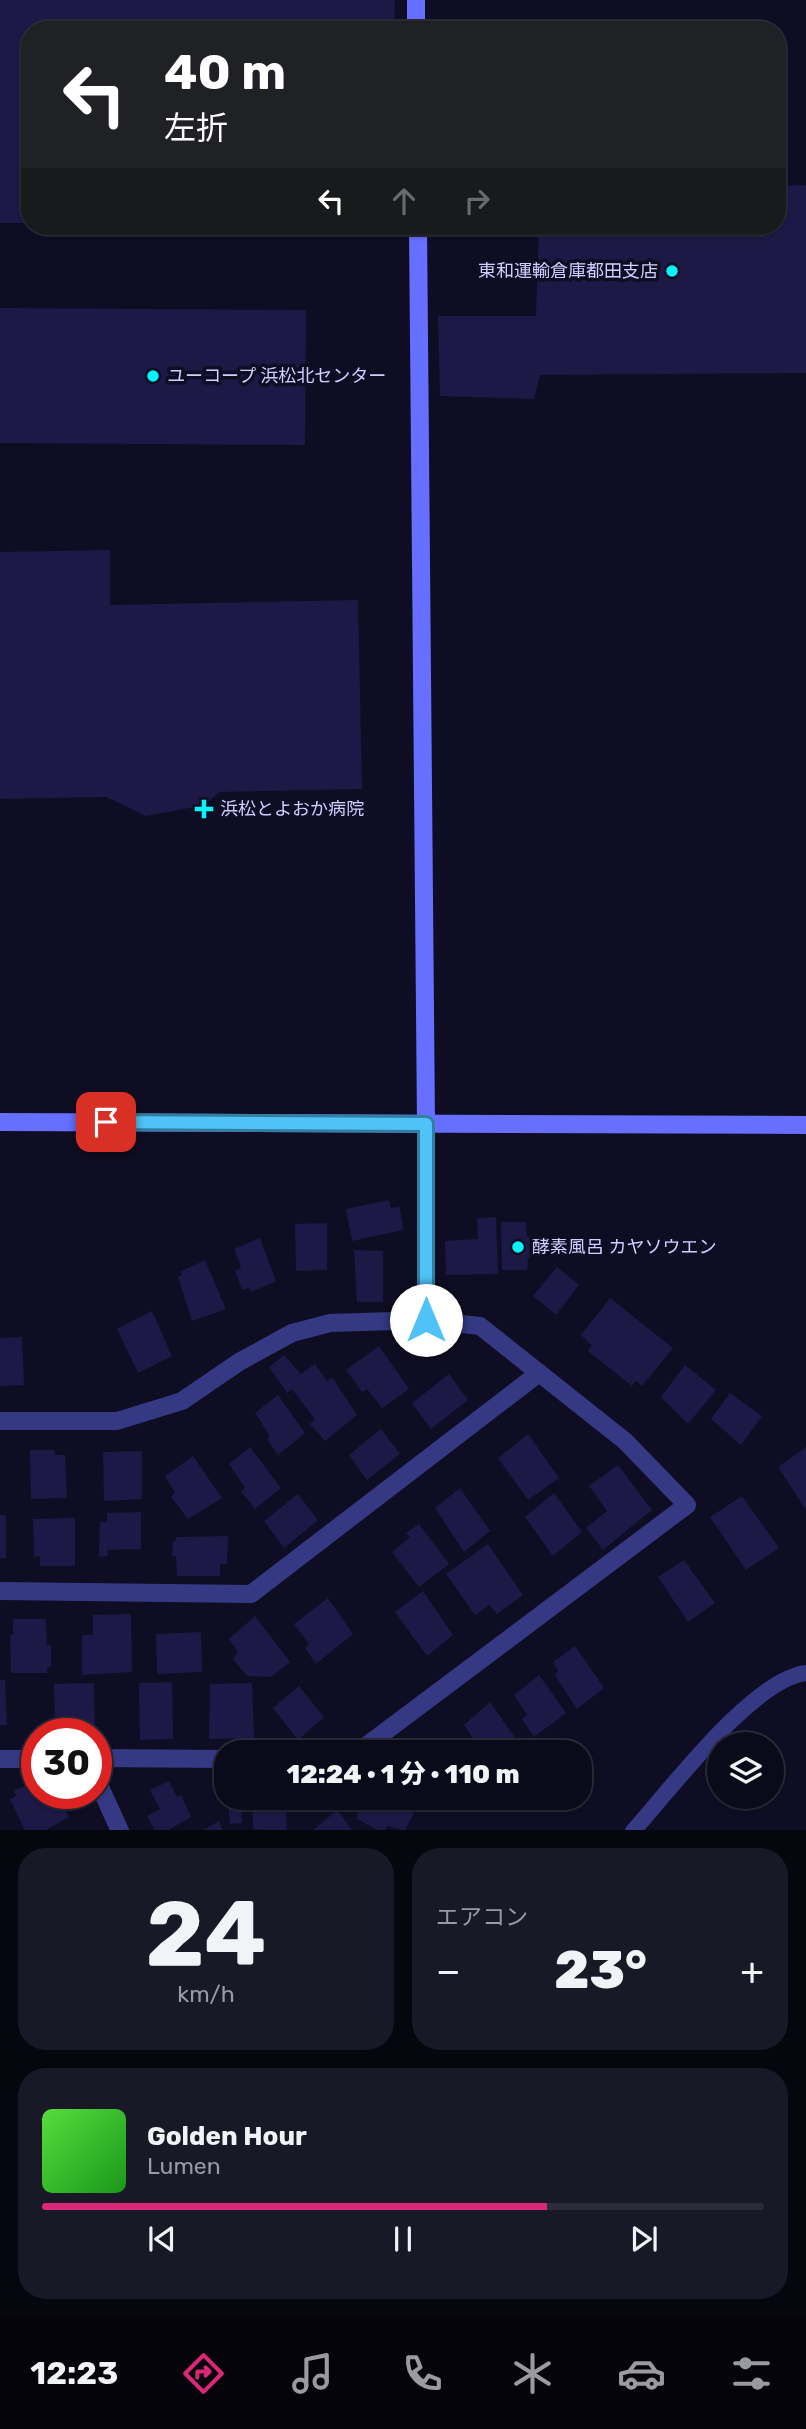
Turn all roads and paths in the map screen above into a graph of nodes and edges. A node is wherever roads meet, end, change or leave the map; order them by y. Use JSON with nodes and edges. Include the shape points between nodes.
{"nodes":[{"id":1,"x":416,"y":0,"type":"edge"},
{"id":2,"x":416,"y":21,"type":"edge"},
{"id":3,"x":418,"y":235,"type":"edge"},
{"id":4,"x":0,"y":1122,"type":"edge"},
{"id":5,"x":426,"y":1124,"type":"junction"},
{"id":6,"x":806,"y":1125,"type":"edge"},
{"id":7,"x":426,"y":1320,"type":"junction"},
{"id":8,"x":538,"y":1373,"type":"junction"},
{"id":9,"x":0,"y":1421,"type":"edge"},
{"id":10,"x":0,"y":1591,"type":"edge"},
{"id":11,"x":806,"y":1673,"type":"edge"},
{"id":12,"x":374,"y":1740,"type":"edge"},
{"id":13,"x":112,"y":1758,"type":"edge"},
{"id":14,"x":0,"y":1759,"type":"edge"},
{"id":15,"x":21,"y":1759,"type":"edge"},
{"id":16,"x":214,"y":1759,"type":"edge"},
{"id":17,"x":110,"y":1809,"type":"edge"},
{"id":18,"x":120,"y":1830,"type":"edge"},
{"id":19,"x":633,"y":1830,"type":"edge"}],
"edges":[{"from":1,"to":2,"type":"street"},
{"from":3,"to":5,"type":"street"},
{"from":4,"to":5,"type":"street"},
{"from":5,"to":6,"type":"street"},
{"from":5,"to":7,"type":"street"},
{"from":7,"to":8,"type":"street","via":[[480,1326]]},
{"from":7,"to":9,"type":"street","via":[[330,1324],[292,1333],[183,1401],[117,1421]]},
{"from":8,"to":10,"type":"street","via":[[251,1594]]},
{"from":8,"to":12,"type":"street","via":[[625,1441],[687,1505]]},
{"from":11,"to":19,"type":"lane","via":[[752,1699]]},
{"from":13,"to":16,"type":"street"},
{"from":14,"to":15,"type":"street"},
{"from":17,"to":18,"type":"street"}]}
